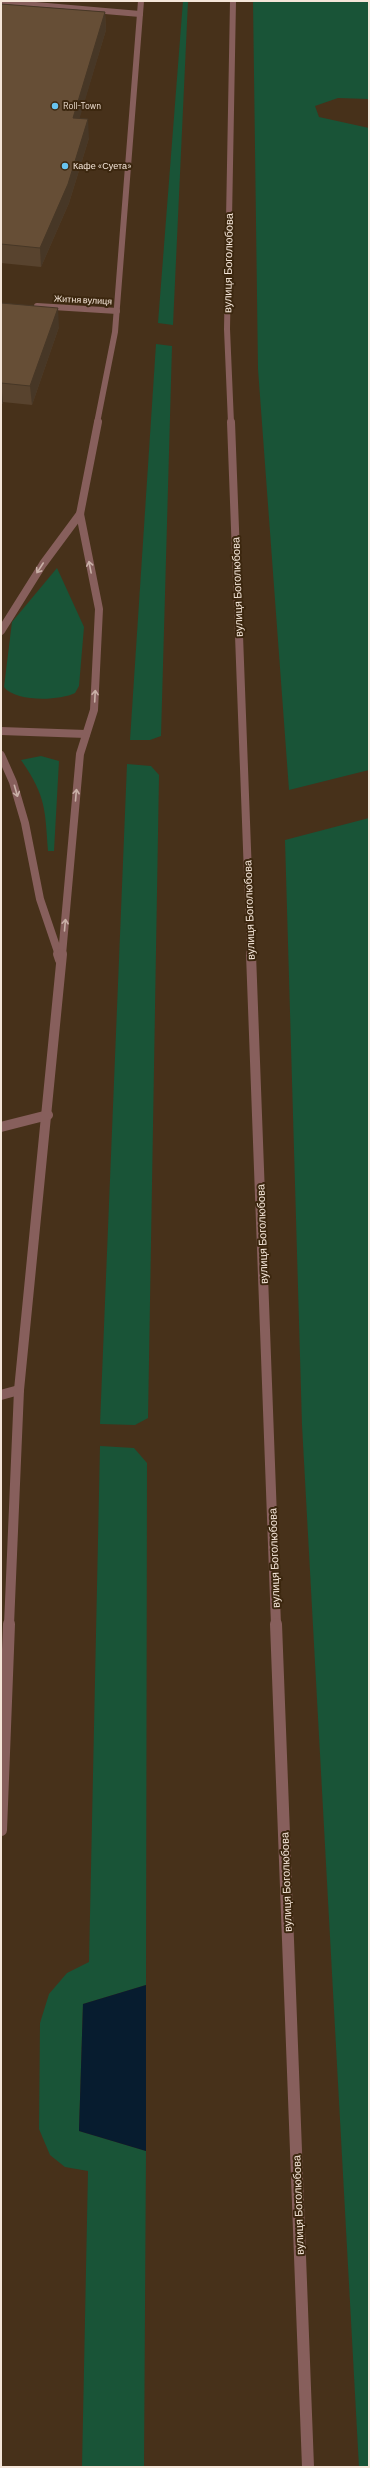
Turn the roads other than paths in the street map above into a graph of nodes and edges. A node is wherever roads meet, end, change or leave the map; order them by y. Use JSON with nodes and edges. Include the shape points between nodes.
{"nodes":[{"id":1,"x":141,"y":1,"type":"edge"},
{"id":2,"x":233,"y":1,"type":"edge"},
{"id":3,"x":1,"y":2,"type":"edge"},
{"id":4,"x":140,"y":14,"type":"junction"},
{"id":5,"x":31,"y":306,"type":"edge"},
{"id":6,"x":117,"y":311,"type":"junction"},
{"id":7,"x":80,"y":514,"type":"junction"},
{"id":8,"x":1,"y":631,"type":"edge"},
{"id":9,"x":1,"y":731,"type":"edge"},
{"id":10,"x":86,"y":734,"type":"junction"},
{"id":11,"x":1,"y":755,"type":"edge"},
{"id":12,"x":61,"y":964,"type":"junction"},
{"id":13,"x":48,"y":1115,"type":"junction"},
{"id":14,"x":1,"y":1127,"type":"edge"},
{"id":15,"x":19,"y":1390,"type":"junction"},
{"id":16,"x":1,"y":1395,"type":"edge"},
{"id":17,"x":1,"y":1830,"type":"edge"},
{"id":18,"x":308,"y":2467,"type":"edge"}],
"edges":[{"from":1,"to":4,"type":"street"},
{"from":2,"to":18,"type":"street","name":"вулиця Боголюбова","via":[[227,329]]},
{"from":3,"to":4,"type":"street"},
{"from":4,"to":6,"type":"street"},
{"from":5,"to":6,"type":"street","name":"Житня вулиця"},
{"from":6,"to":7,"type":"street"},
{"from":7,"to":8,"type":"street","one_way":true,"via":[[43,564]]},
{"from":10,"to":7,"type":"street","one_way":true,"via":[[94,710],[98,608]]},
{"from":9,"to":10,"type":"street"},
{"from":12,"to":10,"type":"street","one_way":true,"via":[[80,754]]},
{"from":11,"to":12,"type":"street","one_way":true,"via":[[13,782],[25,823],[40,899]]},
{"from":12,"to":13,"type":"street"},
{"from":13,"to":14,"type":"street"},
{"from":13,"to":15,"type":"street"},
{"from":15,"to":16,"type":"street"},
{"from":15,"to":17,"type":"street"}]}
